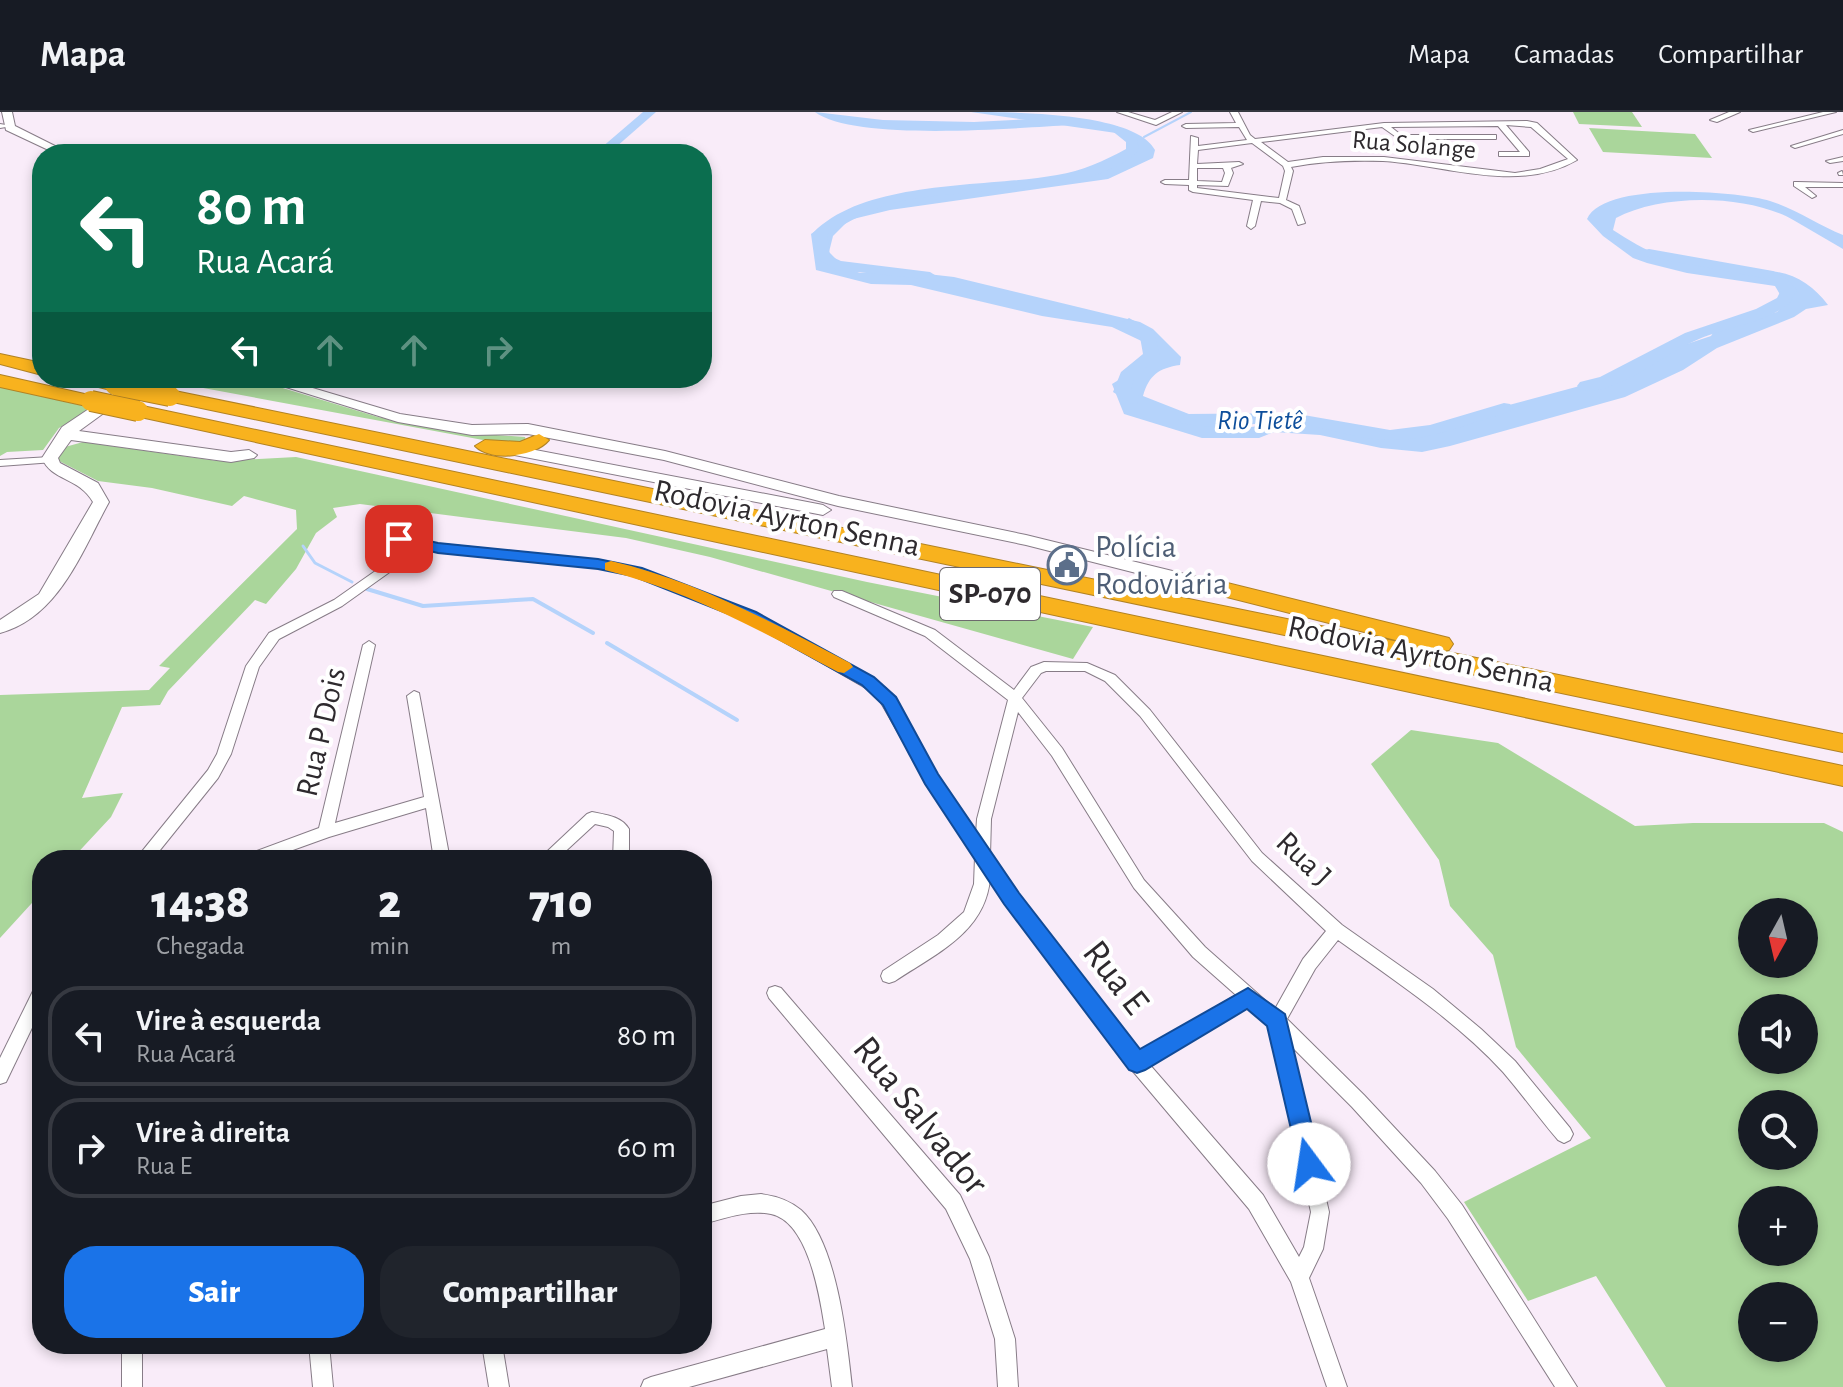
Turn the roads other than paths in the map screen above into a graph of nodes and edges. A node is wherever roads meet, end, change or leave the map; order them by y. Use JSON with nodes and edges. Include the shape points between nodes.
{"nodes":[{"id":1,"x":7,"y":112,"type":"edge"},
{"id":2,"x":1121,"y":112,"type":"edge"},
{"id":3,"x":1178,"y":112,"type":"edge"},
{"id":4,"x":1234,"y":112,"type":"edge"},
{"id":5,"x":1390,"y":112,"type":"edge"},
{"id":6,"x":1736,"y":112,"type":"edge"},
{"id":7,"x":1829,"y":112,"type":"edge"},
{"id":8,"x":1714,"y":120,"type":"dead end"},
{"id":9,"x":1403,"y":123,"type":"junction"},
{"id":10,"x":1478,"y":123,"type":"junction"},
{"id":11,"x":1500,"y":123,"type":"junction"},
{"id":12,"x":1239,"y":125,"type":"junction"},
{"id":13,"x":1384,"y":125,"type":"junction"},
{"id":14,"x":4,"y":126,"type":"edge"},
{"id":15,"x":1186,"y":126,"type":"dead end"},
{"id":16,"x":1753,"y":130,"type":"dead end"},
{"id":17,"x":1843,"y":132,"type":"edge"},
{"id":18,"x":1493,"y":137,"type":"junction"},
{"id":19,"x":1252,"y":141,"type":"junction"},
{"id":20,"x":44,"y":144,"type":"edge"},
{"id":21,"x":1795,"y":146,"type":"dead end"},
{"id":22,"x":1502,"y":154,"type":"junction"},
{"id":23,"x":1843,"y":159,"type":"edge"},
{"id":24,"x":1830,"y":161,"type":"dead end"},
{"id":25,"x":1239,"y":164,"type":"dead end"},
{"id":26,"x":1287,"y":165,"type":"junction"},
{"id":27,"x":1195,"y":166,"type":"junction"},
{"id":28,"x":1226,"y":166,"type":"junction"},
{"id":29,"x":1512,"y":174,"type":"junction"},
{"id":30,"x":1818,"y":174,"type":"dead end"},
{"id":31,"x":1165,"y":182,"type":"dead end"},
{"id":32,"x":1194,"y":182,"type":"junction"},
{"id":33,"x":1843,"y":184,"type":"edge"},
{"id":34,"x":1812,"y":196,"type":"dead end"},
{"id":35,"x":1258,"y":198,"type":"junction"},
{"id":36,"x":1282,"y":201,"type":"junction"},
{"id":37,"x":1301,"y":223,"type":"dead end"},
{"id":38,"x":1251,"y":226,"type":"dead end"},
{"id":39,"x":0,"y":352,"type":"edge"},
{"id":40,"x":0,"y":359,"type":"edge"},
{"id":41,"x":32,"y":365,"type":"edge"},
{"id":42,"x":32,"y":366,"type":"edge"},
{"id":43,"x":0,"y":381,"type":"edge"},
{"id":44,"x":132,"y":388,"type":"edge"},
{"id":45,"x":162,"y":388,"type":"edge"},
{"id":46,"x":168,"y":388,"type":"edge"},
{"id":47,"x":298,"y":388,"type":"edge"},
{"id":48,"x":252,"y":412,"type":"junction"},
{"id":49,"x":94,"y":421,"type":"junction"},
{"id":50,"x":71,"y":433,"type":"junction"},
{"id":51,"x":102,"y":439,"type":"junction"},
{"id":52,"x":537,"y":442,"type":"junction"},
{"id":53,"x":255,"y":446,"type":"junction"},
{"id":54,"x":53,"y":455,"type":"junction"},
{"id":55,"x":665,"y":456,"type":"junction"},
{"id":56,"x":0,"y":463,"type":"edge"},
{"id":57,"x":718,"y":489,"type":"junction"},
{"id":58,"x":376,"y":527,"type":"dead end"},
{"id":59,"x":420,"y":545,"type":"junction"},
{"id":60,"x":1103,"y":559,"type":"junction"},
{"id":61,"x":1203,"y":584,"type":"joint"},
{"id":62,"x":838,"y":594,"type":"dead end"},
{"id":63,"x":0,"y":627,"type":"edge"},
{"id":64,"x":369,"y":645,"type":"dead end"},
{"id":65,"x":414,"y":696,"type":"dead end"},
{"id":66,"x":1015,"y":698,"type":"junction"},
{"id":67,"x":1668,"y":709,"type":"junction"},
{"id":68,"x":1843,"y":743,"type":"edge"},
{"id":69,"x":1843,"y":776,"type":"edge"},
{"id":70,"x":430,"y":801,"type":"junction"},
{"id":71,"x":326,"y":832,"type":"junction"},
{"id":72,"x":151,"y":850,"type":"edge"},
{"id":73,"x":276,"y":850,"type":"edge"},
{"id":74,"x":440,"y":850,"type":"edge"},
{"id":75,"x":558,"y":850,"type":"edge"},
{"id":76,"x":621,"y":850,"type":"edge"},
{"id":77,"x":982,"y":856,"type":"junction"},
{"id":78,"x":1336,"y":930,"type":"junction"},
{"id":79,"x":889,"y":976,"type":"dead end"},
{"id":80,"x":775,"y":993,"type":"dead end"},
{"id":81,"x":1248,"y":997,"type":"junction"},
{"id":82,"x":32,"y":1010,"type":"edge"},
{"id":83,"x":1277,"y":1021,"type":"junction"},
{"id":84,"x":1137,"y":1063,"type":"junction"},
{"id":85,"x":0,"y":1076,"type":"edge"},
{"id":86,"x":1564,"y":1134,"type":"dead end"},
{"id":87,"x":712,"y":1213,"type":"edge"},
{"id":88,"x":1299,"y":1277,"type":"junction"},
{"id":89,"x":836,"y":1336,"type":"junction"},
{"id":90,"x":132,"y":1354,"type":"edge"},
{"id":91,"x":320,"y":1354,"type":"edge"},
{"id":92,"x":494,"y":1354,"type":"edge"},
{"id":93,"x":679,"y":1384,"type":"edge"},
{"id":94,"x":132,"y":1387,"type":"edge"},
{"id":95,"x":323,"y":1387,"type":"edge"},
{"id":96,"x":499,"y":1387,"type":"edge"},
{"id":97,"x":651,"y":1387,"type":"edge"},
{"id":98,"x":842,"y":1387,"type":"edge"},
{"id":99,"x":1008,"y":1387,"type":"edge"},
{"id":100,"x":1337,"y":1387,"type":"edge"},
{"id":101,"x":1567,"y":1387,"type":"edge"}],
"edges":[{"from":1,"to":14,"type":"street"},
{"from":2,"to":3,"type":"street","via":[[1159,123]]},
{"from":4,"to":12,"type":"street"},
{"from":5,"to":9,"type":"street"},
{"from":6,"to":8,"type":"street"},
{"from":7,"to":16,"type":"street"},
{"from":9,"to":10,"type":"street"},
{"from":9,"to":13,"type":"street"},
{"from":10,"to":11,"type":"street"},
{"from":10,"to":18,"type":"street"},
{"from":11,"to":22,"type":"street","via":[[1526,154]]},
{"from":11,"to":29,"type":"street","name":"Rua Solange","via":[[1534,125],[1573,160]]},
{"from":12,"to":15,"type":"street"},
{"from":12,"to":19,"type":"street"},
{"from":13,"to":18,"type":"street","via":[[1399,137]]},
{"from":13,"to":19,"type":"street"},
{"from":14,"to":20,"type":"street"},
{"from":17,"to":21,"type":"street"},
{"from":18,"to":22,"type":"street"},
{"from":19,"to":26,"type":"street"},
{"from":19,"to":27,"type":"street","via":[[1196,143]]},
{"from":22,"to":29,"type":"street"},
{"from":23,"to":24,"type":"street"},
{"from":25,"to":28,"type":"street"},
{"from":26,"to":29,"type":"street","name":"Rua Solange","via":[[1384,159]]},
{"from":26,"to":36,"type":"street"},
{"from":27,"to":28,"type":"street"},
{"from":27,"to":32,"type":"street"},
{"from":28,"to":32,"type":"street","via":[[1225,184]]},
{"from":30,"to":33,"type":"street"},
{"from":31,"to":32,"type":"street"},
{"from":32,"to":35,"type":"street","via":[[1193,190]]},
{"from":33,"to":34,"type":"street","via":[[1797,184]]},
{"from":35,"to":36,"type":"street"},
{"from":35,"to":38,"type":"street"},
{"from":36,"to":37,"type":"street","via":[[1296,208]]},
{"from":39,"to":41,"type":"highway"},
{"from":40,"to":42,"type":"highway"},
{"from":43,"to":53,"type":"highway","name":"Rodovia Ayrton Senna","number":"SP-070","bridge":true,"via":[[138,411]]},
{"from":44,"to":50,"type":"street"},
{"from":45,"to":49,"type":"street"},
{"from":46,"to":48,"type":"highway","name":"Rodovia Ayrton Senna","number":"SP-070"},
{"from":47,"to":52,"type":"street","via":[[398,418]]},
{"from":48,"to":52,"type":"highway","via":[[323,417],[504,449]]},
{"from":48,"to":67,"type":"highway","name":"Rodovia Ayrton Senna","number":"SP-070"},
{"from":49,"to":50,"type":"street"},
{"from":49,"to":51,"type":"street","via":[[92,430]]},
{"from":50,"to":51,"type":"street","name":"Rodovia Ayrton Senna"},
{"from":50,"to":54,"type":"street"},
{"from":51,"to":53,"type":"street","name":"Rodovia Ayrton Senna","via":[[231,457]]},
{"from":52,"to":55,"type":"street"},
{"from":52,"to":57,"type":"street"},
{"from":53,"to":69,"type":"highway","name":"Rodovia Ayrton Senna","number":"SP-070","via":[[503,490]]},
{"from":54,"to":56,"type":"street"},
{"from":54,"to":63,"type":"street","via":[[53,466],[92,486],[101,502],[46,598]]},
{"from":55,"to":57,"type":"street"},
{"from":55,"to":60,"type":"street","via":[[838,501]]},
{"from":57,"to":60,"type":"street"},
{"from":58,"to":59,"type":"street","name":"Rua E"},
{"from":59,"to":72,"type":"street","via":[[338,603],[274,636],[253,666],[213,774]]},
{"from":59,"to":77,"type":"street","name":"Rua E","via":[[622,568],[727,606],[834,661],[889,701]]},
{"from":60,"to":61,"type":"street"},
{"from":61,"to":67,"type":"highway","via":[[1575,678]]},
{"from":62,"to":66,"type":"street","via":[[922,628]]},
{"from":64,"to":71,"type":"street","name":"Rua P Dois"},
{"from":65,"to":70,"type":"street"},
{"from":66,"to":77,"type":"street","via":[[984,819]]},
{"from":66,"to":78,"type":"street","name":"Rua J","via":[[1044,666],[1087,667],[1110,678],[1145,713],[1257,857]]},
{"from":66,"to":81,"type":"street","via":[[1057,752],[1139,884],[1199,952]]},
{"from":67,"to":68,"type":"highway","name":"Rodovia Ayrton Senna","number":"SP-070"},
{"from":70,"to":71,"type":"street"},
{"from":70,"to":74,"type":"street"},
{"from":71,"to":73,"type":"street"},
{"from":75,"to":76,"type":"street","via":[[592,818],[622,829]]},
{"from":77,"to":79,"type":"street","via":[[982,884],[970,917]]},
{"from":77,"to":84,"type":"street","name":"Rua E"},
{"from":78,"to":83,"type":"street","via":[[1309,964]]},
{"from":78,"to":86,"type":"street","name":"Rua J","via":[[1475,1034]]},
{"from":80,"to":99,"type":"street","name":"Rua Salvador","via":[[953,1202],[979,1257],[1005,1339]]},
{"from":81,"to":83,"type":"street"},
{"from":81,"to":84,"type":"street"},
{"from":82,"to":85,"type":"street"},
{"from":83,"to":88,"type":"street","via":[[1320,1212],[1313,1249]]},
{"from":83,"to":101,"type":"street","via":[[1428,1177]]},
{"from":84,"to":88,"type":"street","name":"Rua E","via":[[1256,1202]]},
{"from":87,"to":89,"type":"street","via":[[761,1204],[783,1208],[804,1228],[822,1267]]},
{"from":88,"to":100,"type":"street","name":"Rua E"},
{"from":89,"to":93,"type":"street"},
{"from":89,"to":98,"type":"street"},
{"from":90,"to":94,"type":"street"},
{"from":91,"to":95,"type":"street"},
{"from":92,"to":96,"type":"street"},
{"from":93,"to":97,"type":"street"}]}
